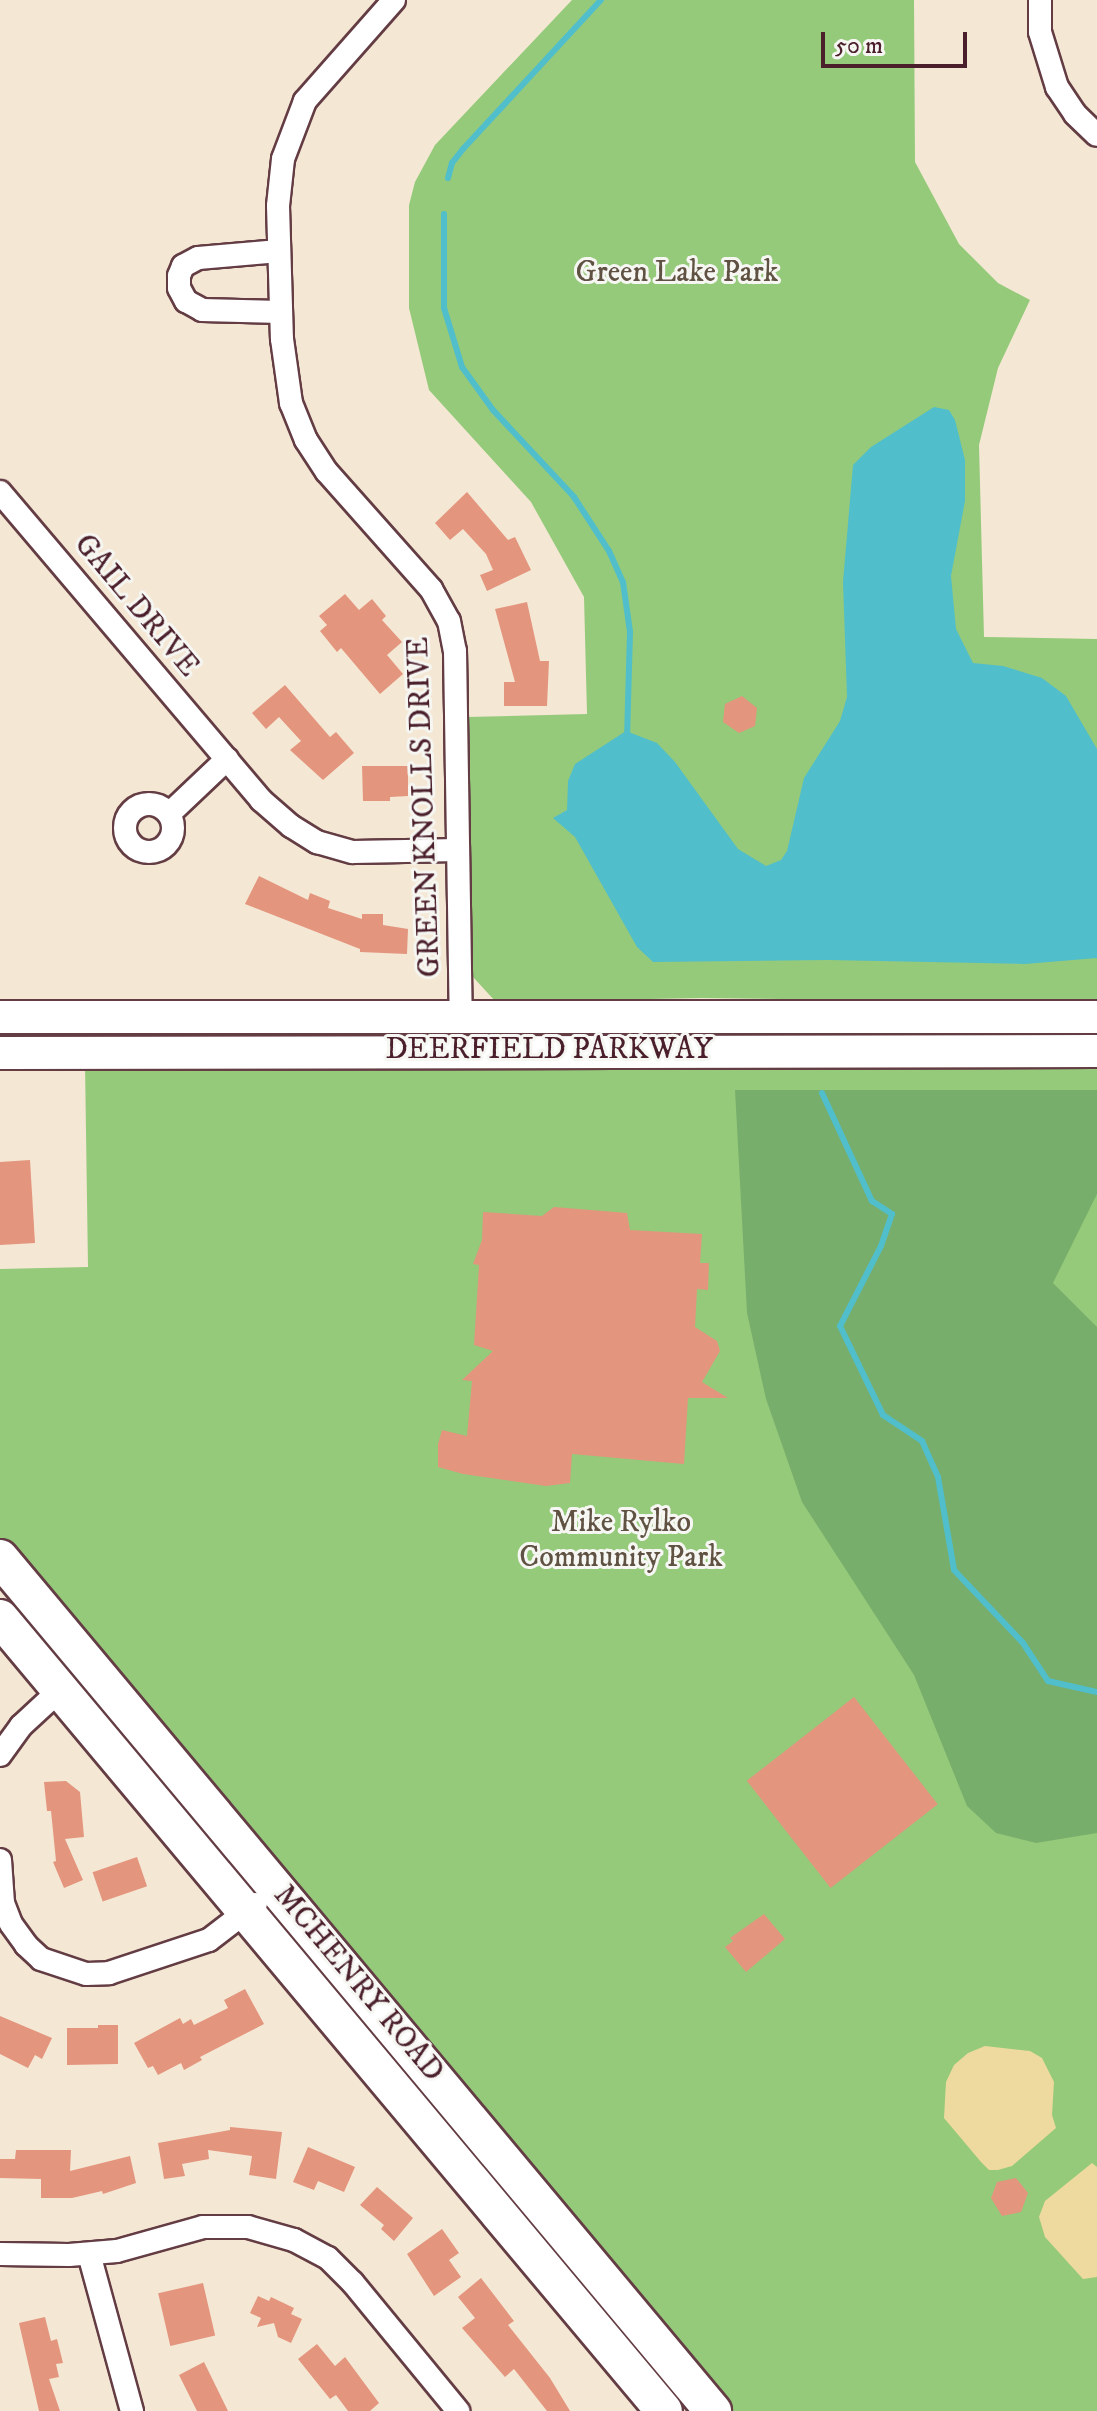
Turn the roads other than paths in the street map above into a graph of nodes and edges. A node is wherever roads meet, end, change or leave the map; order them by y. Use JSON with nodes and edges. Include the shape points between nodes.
{"nodes":[{"id":1,"x":394,"y":0,"type":"edge"},
{"id":2,"x":1040,"y":0,"type":"edge"},
{"id":3,"x":1097,"y":135,"type":"edge"},
{"id":4,"x":279,"y":251,"type":"junction"},
{"id":5,"x":281,"y":312,"type":"junction"},
{"id":6,"x":0,"y":492,"type":"edge"},
{"id":7,"x":227,"y":759,"type":"junction"},
{"id":8,"x":169,"y":814,"type":"dead end"},
{"id":9,"x":458,"y":850,"type":"junction"},
{"id":10,"x":0,"y":1017,"type":"edge"},
{"id":11,"x":1097,"y":1017,"type":"edge"},
{"id":12,"x":461,"y":1018,"type":"junction"},
{"id":13,"x":1097,"y":1051,"type":"edge"},
{"id":14,"x":0,"y":1053,"type":"edge"},
{"id":15,"x":0,"y":1558,"type":"edge"},
{"id":16,"x":0,"y":1618,"type":"edge"},
{"id":17,"x":61,"y":1689,"type":"junction"},
{"id":18,"x":0,"y":1755,"type":"edge"},
{"id":19,"x":0,"y":1860,"type":"edge"},
{"id":20,"x":278,"y":1888,"type":"junction"},
{"id":21,"x":247,"y":1912,"type":"junction"},
{"id":22,"x":0,"y":2254,"type":"edge"},
{"id":23,"x":89,"y":2254,"type":"junction"},
{"id":24,"x":132,"y":2411,"type":"edge"},
{"id":25,"x":458,"y":2411,"type":"edge"},
{"id":26,"x":664,"y":2411,"type":"edge"},
{"id":27,"x":713,"y":2411,"type":"edge"}],
"edges":[{"from":1,"to":4,"type":"street","name":"GREEN KNOLLS DRIVE","via":[[305,101],[283,159]]},
{"from":2,"to":3,"type":"street","via":[[1040,32],[1057,87]]},
{"from":4,"to":5,"type":"street","name":"GREEN KNOLLS DRIVE"},
{"from":4,"to":5,"type":"street","via":[[198,258],[183,266],[179,288],[186,301],[202,310]]},
{"from":5,"to":9,"type":"street","name":"GREEN KNOLLS DRIVE","via":[[285,373],[306,440],[327,472],[431,589],[449,621],[455,651]]},
{"from":6,"to":7,"type":"street","name":"GAIL DRIVE"},
{"from":7,"to":8,"type":"street"},
{"from":7,"to":9,"type":"street","name":"GAIL DRIVE","via":[[261,800],[317,842],[353,852]]},
{"from":9,"to":12,"type":"street","name":"GREEN KNOLLS DRIVE"},
{"from":10,"to":12,"type":"main road","name":"DEERFIELD PARKWAY"},
{"from":11,"to":12,"type":"main road","name":"DEERFIELD PARKWAY"},
{"from":13,"to":14,"type":"main road","name":"DEERFIELD PARKWAY"},
{"from":15,"to":20,"type":"main road","name":"MCHENRY ROAD"},
{"from":16,"to":17,"type":"main road","name":"MCHENRY ROAD"},
{"from":17,"to":18,"type":"street","via":[[21,1726]]},
{"from":17,"to":21,"type":"main road","name":"MCHENRY ROAD"},
{"from":19,"to":21,"type":"street","via":[[3,1903],[11,1924],[41,1959],[62,1969],[109,1973],[209,1940]]},
{"from":20,"to":21,"type":"street"},
{"from":20,"to":27,"type":"main road","name":"MCHENRY ROAD"},
{"from":21,"to":26,"type":"main road","name":"MCHENRY ROAD"},
{"from":22,"to":23,"type":"street"},
{"from":23,"to":24,"type":"street"},
{"from":23,"to":25,"type":"street","via":[[203,2227],[248,2227],[294,2240],[328,2258],[353,2283]]}]}
